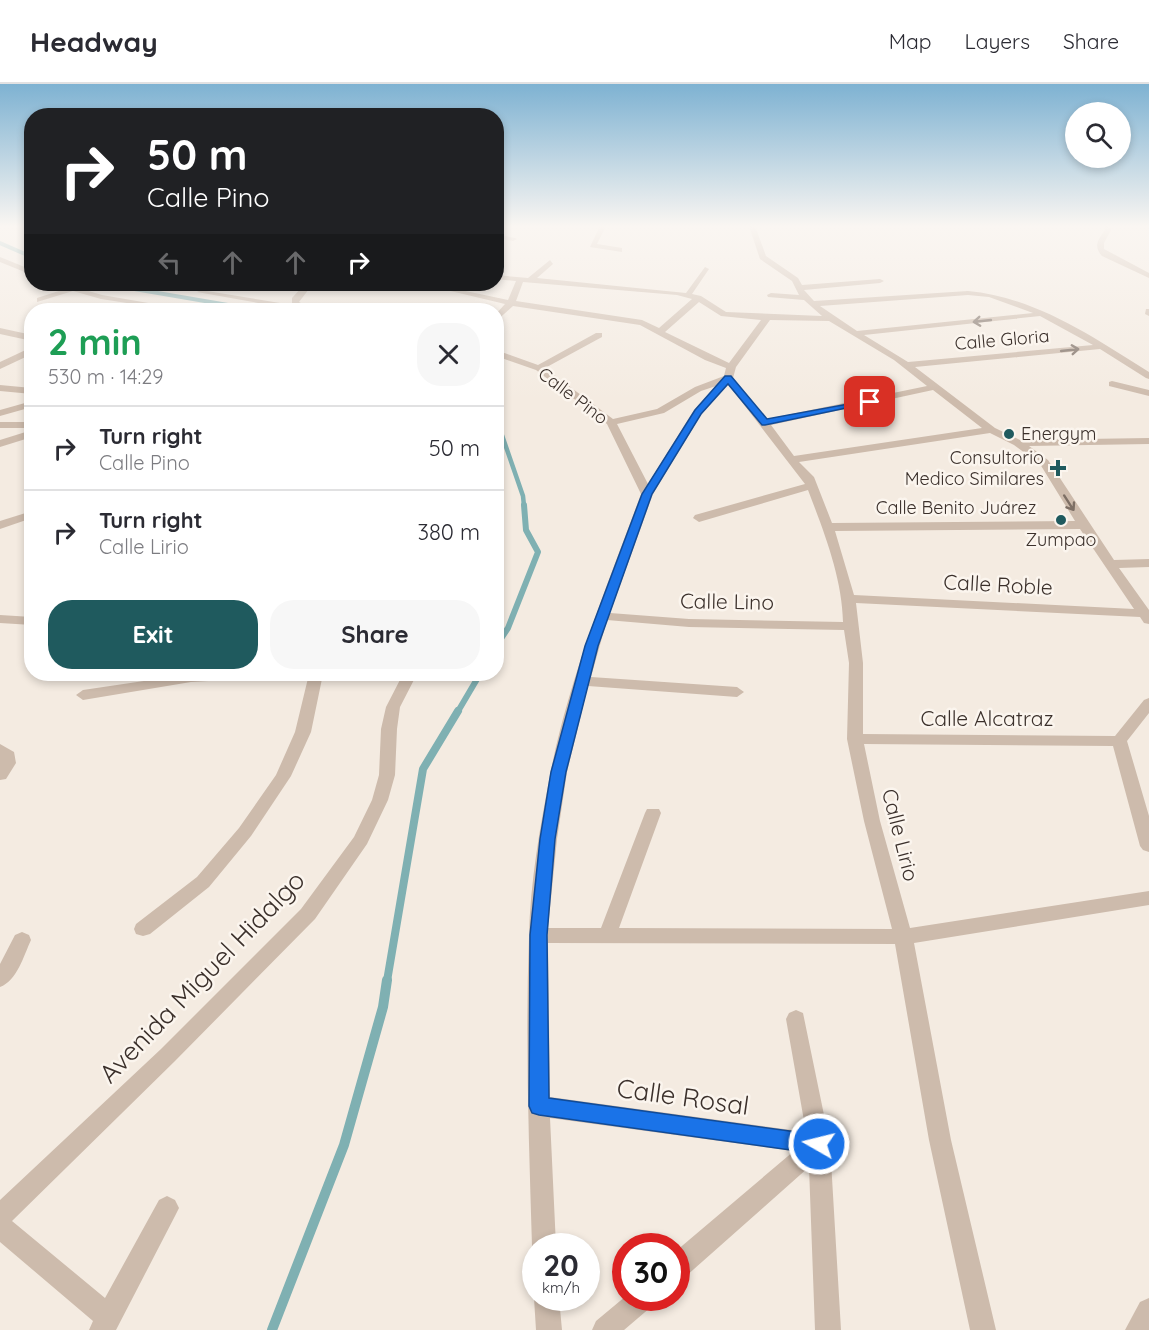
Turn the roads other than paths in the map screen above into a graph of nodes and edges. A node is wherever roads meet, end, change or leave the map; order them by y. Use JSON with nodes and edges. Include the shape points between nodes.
{"nodes":[{"id":1,"x":522,"y":284,"type":"edge"},
{"id":2,"x":594,"y":284,"type":"edge"},
{"id":3,"x":695,"y":284,"type":"edge"},
{"id":4,"x":798,"y":284,"type":"edge"},
{"id":5,"x":844,"y":284,"type":"edge"},
{"id":6,"x":800,"y":288,"type":"junction"},
{"id":7,"x":68,"y":291,"type":"edge"},
{"id":8,"x":75,"y":291,"type":"edge"},
{"id":9,"x":203,"y":291,"type":"edge"},
{"id":10,"x":456,"y":291,"type":"edge"},
{"id":11,"x":688,"y":295,"type":"junction"},
{"id":12,"x":771,"y":295,"type":"dead end"},
{"id":13,"x":698,"y":298,"type":"junction"},
{"id":14,"x":40,"y":300,"type":"dead end"},
{"id":15,"x":808,"y":301,"type":"junction"},
{"id":16,"x":140,"y":303,"type":"edge"},
{"id":17,"x":265,"y":303,"type":"edge"},
{"id":18,"x":511,"y":303,"type":"junction"},
{"id":19,"x":504,"y":310,"type":"edge"},
{"id":20,"x":1040,"y":314,"type":"junction"},
{"id":21,"x":766,"y":318,"type":"junction"},
{"id":22,"x":831,"y":319,"type":"junction"},
{"id":23,"x":0,"y":331,"type":"edge"},
{"id":24,"x":660,"y":332,"type":"junction"},
{"id":25,"x":858,"y":333,"type":"junction"},
{"id":26,"x":599,"y":335,"type":"dead end"},
{"id":27,"x":24,"y":336,"type":"edge"},
{"id":28,"x":1099,"y":347,"type":"junction"},
{"id":29,"x":24,"y":353,"type":"edge"},
{"id":30,"x":504,"y":356,"type":"edge"},
{"id":31,"x":5,"y":360,"type":"edge"},
{"id":32,"x":24,"y":364,"type":"edge"},
{"id":33,"x":908,"y":365,"type":"junction"},
{"id":34,"x":0,"y":366,"type":"edge"},
{"id":35,"x":539,"y":368,"type":"junction"},
{"id":36,"x":730,"y":373,"type":"junction"},
{"id":37,"x":1149,"y":376,"type":"edge"},
{"id":38,"x":1112,"y":384,"type":"dead end"},
{"id":39,"x":934,"y":387,"type":"junction"},
{"id":40,"x":0,"y":388,"type":"edge"},
{"id":41,"x":24,"y":390,"type":"edge"},
{"id":42,"x":1149,"y":393,"type":"edge"},
{"id":43,"x":24,"y":406,"type":"edge"},
{"id":44,"x":0,"y":413,"type":"edge"},
{"id":45,"x":611,"y":422,"type":"junction"},
{"id":46,"x":765,"y":423,"type":"junction"},
{"id":47,"x":0,"y":425,"type":"edge"},
{"id":48,"x":24,"y":425,"type":"edge"},
{"id":49,"x":991,"y":430,"type":"junction"},
{"id":50,"x":24,"y":436,"type":"edge"},
{"id":51,"x":1149,"y":441,"type":"edge"},
{"id":52,"x":1018,"y":443,"type":"junction"},
{"id":53,"x":0,"y":444,"type":"edge"},
{"id":54,"x":791,"y":460,"type":"junction"},
{"id":55,"x":811,"y":486,"type":"junction"},
{"id":56,"x":647,"y":494,"type":"junction"},
{"id":57,"x":24,"y":517,"type":"edge"},
{"id":58,"x":699,"y":518,"type":"dead end"},
{"id":59,"x":0,"y":525,"type":"edge"},
{"id":60,"x":1083,"y":525,"type":"junction"},
{"id":61,"x":828,"y":528,"type":"junction"},
{"id":62,"x":1149,"y":563,"type":"edge"},
{"id":63,"x":1110,"y":564,"type":"junction"},
{"id":64,"x":849,"y":599,"type":"junction"},
{"id":65,"x":603,"y":616,"type":"junction"},
{"id":66,"x":1147,"y":617,"type":"edge"},
{"id":67,"x":0,"y":619,"type":"edge"},
{"id":68,"x":24,"y":620,"type":"edge"},
{"id":69,"x":850,"y":626,"type":"junction"},
{"id":70,"x":172,"y":681,"type":"edge"},
{"id":71,"x":314,"y":681,"type":"edge"},
{"id":72,"x":406,"y":681,"type":"edge"},
{"id":73,"x":582,"y":681,"type":"junction"},
{"id":74,"x":737,"y":692,"type":"dead end"},
{"id":75,"x":83,"y":695,"type":"dead end"},
{"id":76,"x":1149,"y":703,"type":"edge"},
{"id":77,"x":855,"y":739,"type":"junction"},
{"id":78,"x":1119,"y":741,"type":"junction"},
{"id":79,"x":0,"y":749,"type":"edge"},
{"id":80,"x":0,"y":775,"type":"edge"},
{"id":81,"x":653,"y":813,"type":"dead end"},
{"id":82,"x":1149,"y":846,"type":"edge"},
{"id":83,"x":1149,"y":898,"type":"edge"},
{"id":84,"x":143,"y":929,"type":"dead end"},
{"id":85,"x":538,"y":935,"type":"junction"},
{"id":86,"x":607,"y":936,"type":"junction"},
{"id":87,"x":903,"y":936,"type":"junction"},
{"id":88,"x":22,"y":940,"type":"dead end"},
{"id":89,"x":0,"y":979,"type":"edge"},
{"id":90,"x":796,"y":1019,"type":"dead end"},
{"id":91,"x":539,"y":1106,"type":"junction"},
{"id":92,"x":819,"y":1144,"type":"junction"},
{"id":93,"x":167,"y":1208,"type":"dead end"},
{"id":94,"x":0,"y":1216,"type":"edge"},
{"id":95,"x":0,"y":1226,"type":"edge"},
{"id":96,"x":544,"y":1233,"type":"edge"},
{"id":97,"x":690,"y":1256,"type":"edge"},
{"id":98,"x":548,"y":1311,"type":"edge"},
{"id":99,"x":627,"y":1311,"type":"edge"},
{"id":100,"x":1149,"y":1311,"type":"edge"},
{"id":101,"x":105,"y":1324,"type":"edge"},
{"id":102,"x":549,"y":1330,"type":"edge"},
{"id":103,"x":605,"y":1330,"type":"edge"},
{"id":104,"x":828,"y":1330,"type":"edge"},
{"id":105,"x":983,"y":1330,"type":"edge"},
{"id":106,"x":1138,"y":1330,"type":"edge"}],
"edges":[{"from":1,"to":18,"type":"street"},
{"from":2,"to":11,"type":"street","via":[[659,288]]},
{"from":3,"to":11,"type":"street"},
{"from":4,"to":6,"type":"street"},
{"from":5,"to":6,"type":"street"},
{"from":6,"to":15,"type":"street"},
{"from":7,"to":14,"type":"street"},
{"from":8,"to":16,"type":"street"},
{"from":9,"to":17,"type":"street"},
{"from":10,"to":18,"type":"street"},
{"from":11,"to":13,"type":"street"},
{"from":12,"to":15,"type":"street"},
{"from":13,"to":21,"type":"street","via":[[724,314]]},
{"from":13,"to":24,"type":"street"},
{"from":15,"to":20,"type":"street","via":[[977,293]]},
{"from":15,"to":22,"type":"street"},
{"from":18,"to":19,"type":"street"},
{"from":18,"to":24,"type":"street","via":[[627,319]]},
{"from":20,"to":25,"type":"street","one_way":true},
{"from":20,"to":28,"type":"street"},
{"from":21,"to":22,"type":"street"},
{"from":21,"to":36,"type":"street"},
{"from":22,"to":25,"type":"street"},
{"from":23,"to":27,"type":"street"},
{"from":24,"to":36,"type":"street"},
{"from":25,"to":33,"type":"street"},
{"from":26,"to":35,"type":"street"},
{"from":33,"to":28,"type":"street","name":"Calle Gloria","one_way":true},
{"from":28,"to":37,"type":"street"},
{"from":29,"to":31,"type":"street"},
{"from":30,"to":35,"type":"street","name":"Calle Pino"},
{"from":31,"to":32,"type":"street"},
{"from":31,"to":34,"type":"street"},
{"from":33,"to":39,"type":"street"},
{"from":35,"to":45,"type":"street","name":"Calle Pino"},
{"from":36,"to":45,"type":"street","via":[[660,411]]},
{"from":36,"to":46,"type":"street","name":"Calle Lirio"},
{"from":36,"to":56,"type":"street","via":[[698,412]]},
{"from":38,"to":42,"type":"street"},
{"from":39,"to":46,"type":"street"},
{"from":39,"to":49,"type":"street"},
{"from":40,"to":41,"type":"street"},
{"from":43,"to":44,"type":"street"},
{"from":45,"to":56,"type":"street","name":"Calle Pino"},
{"from":46,"to":54,"type":"street","name":"Calle Lirio"},
{"from":47,"to":48,"type":"street"},
{"from":49,"to":52,"type":"street"},
{"from":49,"to":54,"type":"street"},
{"from":50,"to":53,"type":"street"},
{"from":51,"to":52,"type":"street"},
{"from":52,"to":60,"type":"street","one_way":true,"via":[[1044,462]]},
{"from":54,"to":55,"type":"street","name":"Calle Lirio","via":[[808,477]]},
{"from":55,"to":58,"type":"street"},
{"from":55,"to":61,"type":"street","name":"Calle Lirio"},
{"from":56,"to":65,"type":"street"},
{"from":57,"to":59,"type":"street"},
{"from":60,"to":61,"type":"street","name":"Calle Benito Juárez"},
{"from":60,"to":63,"type":"street"},
{"from":61,"to":64,"type":"street","name":"Calle Lirio"},
{"from":62,"to":63,"type":"street"},
{"from":63,"to":66,"type":"street"},
{"from":64,"to":66,"type":"street","name":"Calle Roble"},
{"from":64,"to":69,"type":"street","name":"Calle Lirio"},
{"from":65,"to":69,"type":"street","name":"Calle Lino","via":[[689,623]]},
{"from":65,"to":73,"type":"street"},
{"from":67,"to":68,"type":"street"},
{"from":69,"to":77,"type":"street","name":"Calle Lirio","via":[[856,663]]},
{"from":70,"to":75,"type":"street"},
{"from":71,"to":84,"type":"street","via":[[303,732],[283,776],[245,832],[202,882]]},
{"from":72,"to":94,"type":"street","name":"Avenida Miguel Hidalgo","via":[[393,707],[387,775],[380,800],[361,840],[308,914]]},
{"from":73,"to":74,"type":"street"},
{"from":73,"to":85,"type":"street","via":[[559,772]]},
{"from":76,"to":78,"type":"street"},
{"from":77,"to":78,"type":"street","name":"Calle Alcatraz"},
{"from":77,"to":87,"type":"street","name":"Calle Lirio"},
{"from":78,"to":82,"type":"street"},
{"from":79,"to":80,"type":"street","via":[[8,756],[8,763]]},
{"from":81,"to":86,"type":"street"},
{"from":83,"to":87,"type":"street"},
{"from":85,"to":86,"type":"street"},
{"from":85,"to":91,"type":"street"},
{"from":86,"to":87,"type":"street"},
{"from":87,"to":105,"type":"street","name":"Calle Lirio","via":[[940,1140]]},
{"from":88,"to":89,"type":"street"},
{"from":90,"to":92,"type":"street"},
{"from":91,"to":92,"type":"street","name":"Calle Rosal"},
{"from":91,"to":96,"type":"street"},
{"from":92,"to":97,"type":"street"},
{"from":92,"to":104,"type":"street"},
{"from":93,"to":101,"type":"street"},
{"from":95,"to":101,"type":"street"},
{"from":98,"to":102,"type":"street"},
{"from":99,"to":103,"type":"street"},
{"from":100,"to":106,"type":"street"}]}
